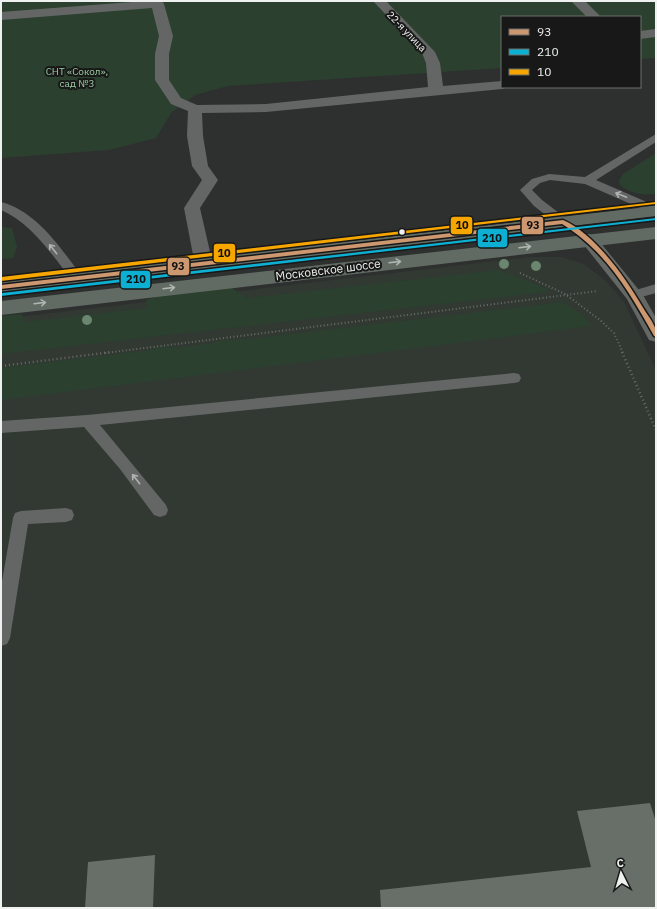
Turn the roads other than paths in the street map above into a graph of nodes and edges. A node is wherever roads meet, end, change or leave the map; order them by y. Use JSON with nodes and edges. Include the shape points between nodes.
{"nodes":[{"id":1,"x":379,"y":1,"type":"edge"},
{"id":2,"x":577,"y":1,"type":"edge"},
{"id":3,"x":157,"y":2,"type":"edge"},
{"id":4,"x":1,"y":16,"type":"edge"},
{"id":5,"x":594,"y":16,"type":"edge"},
{"id":6,"x":656,"y":33,"type":"edge"},
{"id":7,"x":641,"y":34,"type":"edge"},
{"id":8,"x":501,"y":85,"type":"edge"},
{"id":9,"x":436,"y":91,"type":"junction"},
{"id":10,"x":195,"y":109,"type":"junction"},
{"id":11,"x":656,"y":137,"type":"edge"},
{"id":12,"x":587,"y":181,"type":"junction"},
{"id":13,"x":1,"y":206,"type":"edge"},
{"id":14,"x":656,"y":211,"type":"edge"},
{"id":15,"x":563,"y":222,"type":"junction"},
{"id":16,"x":656,"y":232,"type":"edge"},
{"id":17,"x":588,"y":240,"type":"junction"},
{"id":18,"x":204,"y":265,"type":"junction"},
{"id":19,"x":78,"y":279,"type":"junction"},
{"id":20,"x":1,"y":287,"type":"edge"},
{"id":21,"x":656,"y":288,"type":"edge"},
{"id":22,"x":631,"y":291,"type":"junction"},
{"id":23,"x":1,"y":308,"type":"edge"},
{"id":24,"x":656,"y":335,"type":"edge"},
{"id":25,"x":514,"y":378,"type":"dead end"},
{"id":26,"x":87,"y":421,"type":"junction"},
{"id":27,"x":1,"y":427,"type":"edge"},
{"id":28,"x":160,"y":510,"type":"dead end"},
{"id":29,"x":66,"y":515,"type":"dead end"},
{"id":30,"x":1,"y":638,"type":"edge"}],
"edges":[{"from":1,"to":9,"type":"street","name":"22-я улица","via":[[428,52],[433,63]]},
{"from":2,"to":5,"type":"street"},
{"from":3,"to":4,"type":"street"},
{"from":3,"to":10,"type":"street","via":[[166,36],[162,54],[162,80],[176,101]]},
{"from":6,"to":7,"type":"street"},
{"from":8,"to":9,"type":"street"},
{"from":9,"to":10,"type":"street","via":[[266,108]]},
{"from":10,"to":18,"type":"street","via":[[195,136],[200,166],[210,180],[192,208]]},
{"from":11,"to":12,"type":"lane"},
{"from":14,"to":12,"type":"lane","one_way":true},
{"from":12,"to":15,"type":"lane","via":[[549,177],[536,181],[526,190]]},
{"from":19,"to":13,"type":"lane","one_way":true,"via":[[36,228],[14,210]]},
{"from":14,"to":15,"type":"main road","name":"Московское шоссе"},
{"from":15,"to":17,"type":"main road"},
{"from":15,"to":18,"type":"main road","name":"Московское шоссе"},
{"from":16,"to":17,"type":"main road","name":"Московское шоссе"},
{"from":17,"to":22,"type":"street"},
{"from":23,"to":17,"type":"main road","name":"Московское шоссе","one_way":true},
{"from":18,"to":19,"type":"main road","name":"Московское шоссе"},
{"from":19,"to":20,"type":"main road","name":"Московское шоссе"},
{"from":21,"to":22,"type":"lane"},
{"from":22,"to":24,"type":"street"},
{"from":25,"to":26,"type":"lane"},
{"from":26,"to":27,"type":"lane"},
{"from":28,"to":26,"type":"lane","one_way":true},
{"from":29,"to":30,"type":"lane","via":[[21,518]]}]}
